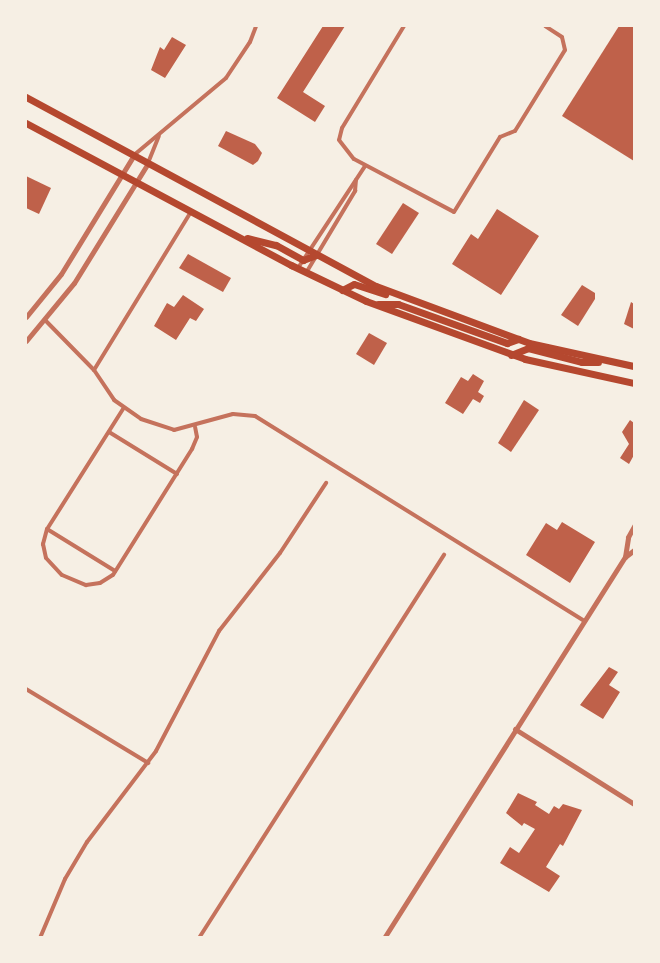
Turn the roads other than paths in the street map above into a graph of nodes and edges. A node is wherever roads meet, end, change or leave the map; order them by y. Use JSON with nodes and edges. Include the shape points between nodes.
{"nodes":[{"id":1,"x":256,"y":26,"type":"edge"},
{"id":2,"x":405,"y":26,"type":"edge"},
{"id":3,"x":545,"y":26,"type":"edge"},
{"id":4,"x":26,"y":97,"type":"edge"},
{"id":5,"x":26,"y":123,"type":"edge"},
{"id":6,"x":159,"y":135,"type":"junction"},
{"id":7,"x":134,"y":155,"type":"junction"},
{"id":8,"x":148,"y":163,"type":"junction"},
{"id":9,"x":365,"y":166,"type":"junction"},
{"id":10,"x":124,"y":173,"type":"junction"},
{"id":11,"x":356,"y":179,"type":"junction"},
{"id":12,"x":138,"y":181,"type":"junction"},
{"id":13,"x":192,"y":210,"type":"junction"},
{"id":14,"x":238,"y":236,"type":"junction"},
{"id":15,"x":308,"y":251,"type":"junction"},
{"id":16,"x":316,"y":255,"type":"junction"},
{"id":17,"x":303,"y":260,"type":"junction"},
{"id":18,"x":298,"y":269,"type":"junction"},
{"id":19,"x":306,"y":273,"type":"junction"},
{"id":20,"x":342,"y":290,"type":"junction"},
{"id":21,"x":397,"y":296,"type":"junction"},
{"id":22,"x":372,"y":304,"type":"junction"},
{"id":23,"x":26,"y":317,"type":"edge"},
{"id":24,"x":45,"y":320,"type":"junction"},
{"id":25,"x":518,"y":339,"type":"junction"},
{"id":26,"x":26,"y":341,"type":"edge"},
{"id":27,"x":511,"y":355,"type":"junction"},
{"id":28,"x":611,"y":361,"type":"junction"},
{"id":29,"x":634,"y":366,"type":"edge"},
{"id":30,"x":94,"y":370,"type":"junction"},
{"id":31,"x":634,"y":383,"type":"edge"},
{"id":32,"x":123,"y":409,"type":"junction"},
{"id":33,"x":195,"y":427,"type":"junction"},
{"id":34,"x":109,"y":432,"type":"junction"},
{"id":35,"x":177,"y":474,"type":"junction"},
{"id":36,"x":327,"y":483,"type":"dead end"},
{"id":37,"x":634,"y":526,"type":"edge"},
{"id":38,"x":47,"y":529,"type":"junction"},
{"id":39,"x":634,"y":550,"type":"edge"},
{"id":40,"x":444,"y":555,"type":"dead end"},
{"id":41,"x":625,"y":557,"type":"junction"},
{"id":42,"x":115,"y":571,"type":"junction"},
{"id":43,"x":584,"y":621,"type":"junction"},
{"id":44,"x":26,"y":689,"type":"edge"},
{"id":45,"x":515,"y":729,"type":"junction"},
{"id":46,"x":148,"y":763,"type":"junction"},
{"id":47,"x":634,"y":804,"type":"edge"},
{"id":48,"x":40,"y":938,"type":"edge"},
{"id":49,"x":199,"y":938,"type":"edge"},
{"id":50,"x":384,"y":938,"type":"edge"}],
"edges":[{"from":1,"to":6,"type":"street","via":[[226,78],[176,116]]},
{"from":2,"to":9,"type":"street","via":[[339,134],[346,153]]},
{"from":3,"to":9,"type":"street","via":[[562,36],[565,50],[515,131],[500,137],[454,212]]},
{"from":4,"to":7,"type":"main road"},
{"from":5,"to":10,"type":"main road"},
{"from":6,"to":7,"type":"street"},
{"from":6,"to":8,"type":"street"},
{"from":7,"to":8,"type":"main road"},
{"from":7,"to":10,"type":"street"},
{"from":8,"to":12,"type":"street"},
{"from":8,"to":15,"type":"main road"},
{"from":9,"to":11,"type":"street"},
{"from":10,"to":12,"type":"main road"},
{"from":10,"to":23,"type":"street","via":[[61,274]]},
{"from":11,"to":15,"type":"street"},
{"from":11,"to":16,"type":"street","via":[[356,191]]},
{"from":12,"to":13,"type":"main road"},
{"from":12,"to":24,"type":"street","via":[[74,283]]},
{"from":13,"to":14,"type":"main road"},
{"from":13,"to":30,"type":"street"},
{"from":14,"to":17,"type":"main road","via":[[276,246]]},
{"from":14,"to":18,"type":"main road"},
{"from":15,"to":16,"type":"main road"},
{"from":15,"to":17,"type":"street"},
{"from":16,"to":17,"type":"main road"},
{"from":16,"to":19,"type":"street"},
{"from":16,"to":21,"type":"main road"},
{"from":17,"to":18,"type":"street"},
{"from":18,"to":19,"type":"main road"},
{"from":19,"to":20,"type":"main road"},
{"from":20,"to":21,"type":"main road","via":[[354,284]]},
{"from":20,"to":22,"type":"main road"},
{"from":21,"to":25,"type":"main road"},
{"from":22,"to":25,"type":"main road","via":[[398,304],[502,341]]},
{"from":22,"to":27,"type":"main road"},
{"from":24,"to":26,"type":"street"},
{"from":24,"to":30,"type":"street"},
{"from":25,"to":28,"type":"main road"},
{"from":27,"to":28,"type":"main road","via":[[528,348],[582,362]]},
{"from":27,"to":31,"type":"main road"},
{"from":28,"to":29,"type":"main road"},
{"from":30,"to":32,"type":"street"},
{"from":32,"to":33,"type":"street","via":[[165,428]]},
{"from":32,"to":34,"type":"street"},
{"from":33,"to":35,"type":"street","via":[[197,437]]},
{"from":33,"to":43,"type":"street","via":[[233,414],[263,419]]},
{"from":34,"to":35,"type":"street"},
{"from":34,"to":38,"type":"street"},
{"from":35,"to":42,"type":"street"},
{"from":36,"to":46,"type":"street","via":[[280,553],[219,631]]},
{"from":37,"to":41,"type":"street"},
{"from":38,"to":42,"type":"street"},
{"from":38,"to":42,"type":"street","via":[[43,552],[64,576],[100,584]]},
{"from":39,"to":41,"type":"street"},
{"from":40,"to":49,"type":"street"},
{"from":41,"to":43,"type":"street"},
{"from":43,"to":45,"type":"street"},
{"from":44,"to":46,"type":"street"},
{"from":45,"to":47,"type":"street"},
{"from":45,"to":50,"type":"street"},
{"from":46,"to":48,"type":"street","via":[[87,842],[64,879]]}]}
